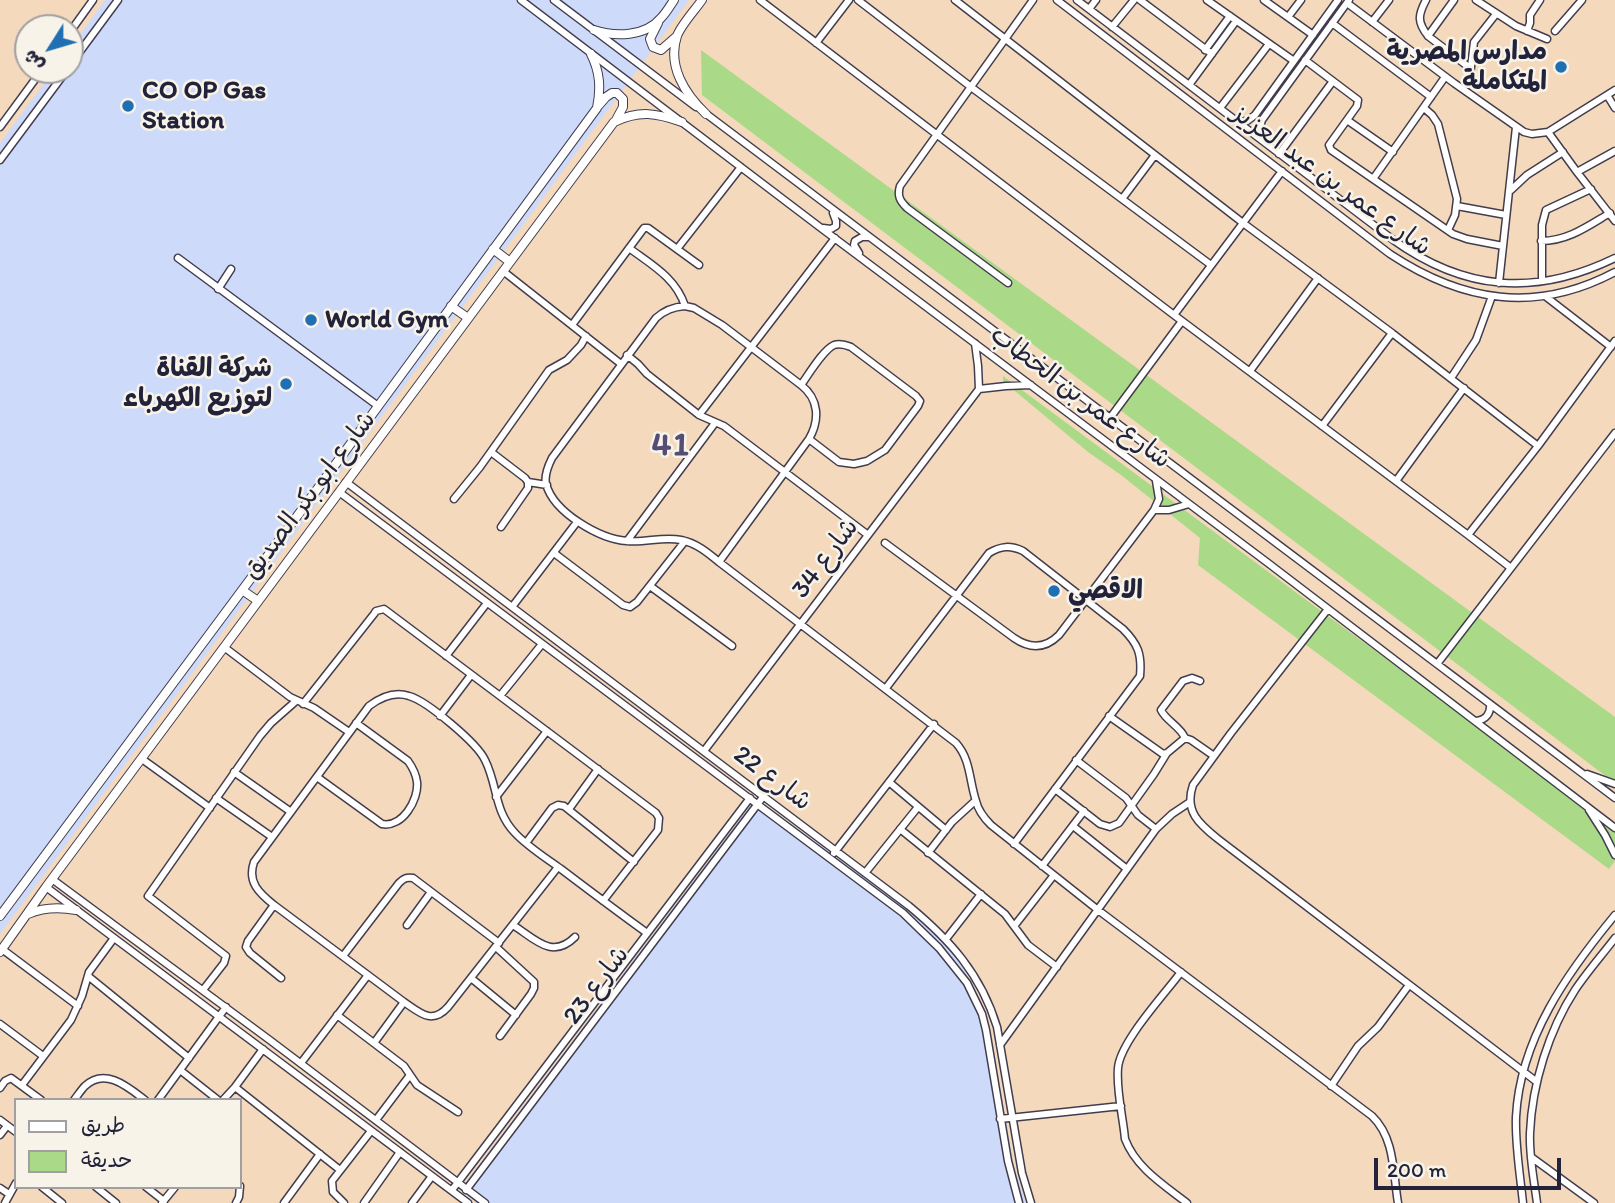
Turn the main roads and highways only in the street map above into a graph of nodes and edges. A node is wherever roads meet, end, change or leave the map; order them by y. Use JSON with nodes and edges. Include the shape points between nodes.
{"nodes":[{"id":1,"x":674,"y":0,"type":"edge"},
{"id":2,"x":702,"y":0,"type":"edge"},
{"id":3,"x":660,"y":20,"type":"junction"},
{"id":4,"x":594,"y":30,"type":"road end"},
{"id":5,"x":678,"y":35,"type":"junction"},
{"id":6,"x":591,"y":54,"type":"road end"},
{"id":7,"x":597,"y":108,"type":"junction"},
{"id":8,"x":706,"y":114,"type":"road end"},
{"id":9,"x":614,"y":122,"type":"junction"},
{"id":10,"x":682,"y":122,"type":"road end"},
{"id":11,"x":493,"y":249,"type":"junction"},
{"id":12,"x":510,"y":262,"type":"junction"},
{"id":13,"x":451,"y":306,"type":"junction"},
{"id":14,"x":468,"y":318,"type":"junction"},
{"id":15,"x":242,"y":590,"type":"junction"},
{"id":16,"x":258,"y":601,"type":"junction"},
{"id":17,"x":76,"y":910,"type":"road end"},
{"id":18,"x":28,"y":914,"type":"junction"},
{"id":19,"x":0,"y":916,"type":"edge"},
{"id":20,"x":1,"y":951,"type":"edge"}],
"edges":[{"from":1,"to":3,"type":"main road"},
{"from":2,"to":5,"type":"main road"},
{"from":3,"to":4,"type":"main road","via":[[628,34]]},
{"from":3,"to":5,"type":"main road","via":[[650,39],[653,47],[662,50]]},
{"from":5,"to":8,"type":"main road","via":[[677,71],[693,102]]},
{"from":6,"to":7,"type":"main road","via":[[600,79]]},
{"from":7,"to":9,"type":"main road","via":[[612,93],[621,95],[624,107]]},
{"from":7,"to":11,"type":"main road","name":"شارع ابو بكر الصديق"},
{"from":9,"to":10,"type":"main road","via":[[636,114]]},
{"from":9,"to":12,"type":"main road","name":"شارع ابو بكر الصديق"},
{"from":11,"to":12,"type":"main road"},
{"from":11,"to":13,"type":"main road","name":"شارع ابو بكر الصديق"},
{"from":12,"to":14,"type":"main road","name":"شارع ابو بكر الصديق"},
{"from":13,"to":14,"type":"main road"},
{"from":13,"to":15,"type":"main road","name":"شارع ابو بكر الصديق"},
{"from":14,"to":16,"type":"main road","name":"شارع ابو بكر الصديق"},
{"from":15,"to":16,"type":"main road"},
{"from":15,"to":19,"type":"main road","name":"شارع ابو بكر الصديق"},
{"from":16,"to":18,"type":"main road","name":"شارع ابو بكر الصديق"},
{"from":17,"to":18,"type":"main road","via":[[57,907]]},
{"from":18,"to":20,"type":"main road","name":"شارع ابو بكر الصديق"}]}
